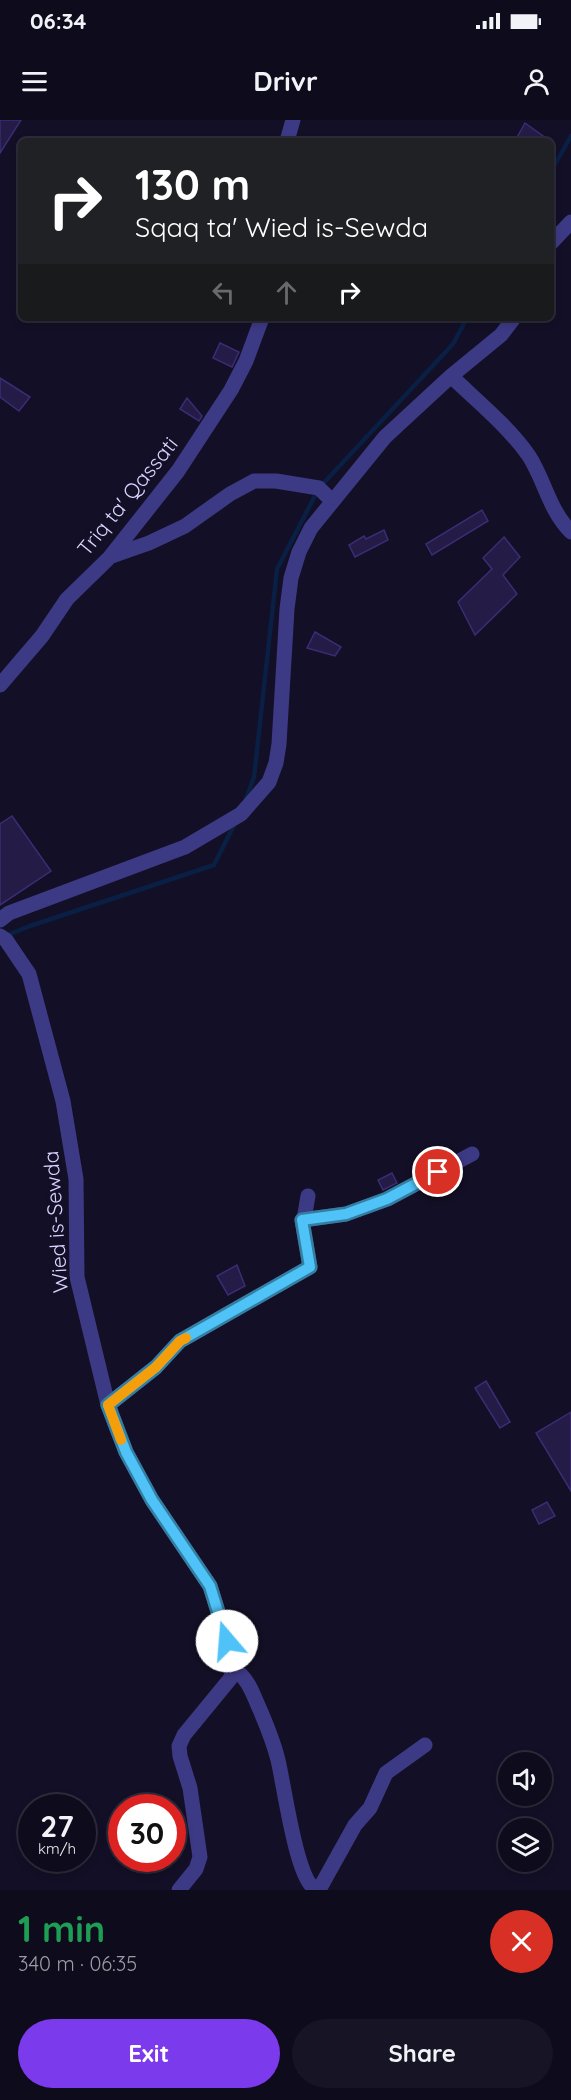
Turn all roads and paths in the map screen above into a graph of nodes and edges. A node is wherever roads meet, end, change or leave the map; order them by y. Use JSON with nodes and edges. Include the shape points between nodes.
{"nodes":[{"id":1,"x":293,"y":120,"type":"edge"},
{"id":2,"x":288,"y":138,"type":"edge"},
{"id":3,"x":571,"y":222,"type":"edge"},
{"id":4,"x":554,"y":240,"type":"edge"},
{"id":5,"x":261,"y":321,"type":"edge"},
{"id":6,"x":512,"y":321,"type":"edge"},
{"id":7,"x":451,"y":376,"type":"junction"},
{"id":8,"x":332,"y":501,"type":"junction"},
{"id":9,"x":571,"y":532,"type":"edge"},
{"id":10,"x":110,"y":557,"type":"junction"},
{"id":11,"x":0,"y":685,"type":"edge"},
{"id":12,"x":0,"y":920,"type":"edge"},
{"id":13,"x":0,"y":936,"type":"edge"},
{"id":14,"x":472,"y":1154,"type":"dead end"},
{"id":15,"x":308,"y":1196,"type":"dead end"},
{"id":16,"x":304,"y":1219,"type":"junction"},
{"id":17,"x":108,"y":1405,"type":"junction"},
{"id":18,"x":234,"y":1669,"type":"junction"},
{"id":19,"x":425,"y":1745,"type":"dead end"},
{"id":20,"x":179,"y":1890,"type":"edge"}],
"edges":[{"from":1,"to":2,"type":"street"},
{"from":3,"to":4,"type":"street"},
{"from":5,"to":10,"type":"street","name":"Triq ta' Qassati","via":[[246,361],[211,422]]},
{"from":6,"to":7,"type":"street","via":[[501,335]]},
{"from":7,"to":8,"type":"street","via":[[385,437]]},
{"from":7,"to":9,"type":"street","via":[[516,439],[539,473],[554,510]]},
{"from":8,"to":10,"type":"street","via":[[319,488],[254,481],[185,526]]},
{"from":8,"to":12,"type":"street","via":[[311,528],[291,578],[279,744],[269,782],[240,814],[185,847],[9,913]]},
{"from":10,"to":11,"type":"street","name":"Triq ta' Qassati","via":[[68,599]]},
{"from":13,"to":17,"type":"street","name":"Wied is-Sewda","via":[[29,974],[63,1101],[76,1179],[77,1277]]},
{"from":14,"to":16,"type":"street","via":[[387,1199],[346,1214]]},
{"from":15,"to":16,"type":"street"},
{"from":16,"to":17,"type":"street","via":[[310,1267],[180,1341],[156,1367]]},
{"from":17,"to":18,"type":"street","name":"Wied is-Sewda","via":[[126,1452],[152,1500],[210,1586]]},
{"from":18,"to":19,"type":"street","via":[[246,1680],[266,1722],[278,1759],[297,1852],[308,1884],[314,1888],[321,1886],[355,1825],[370,1808],[386,1773]]},
{"from":18,"to":20,"type":"street","via":[[179,1746],[190,1788],[200,1857],[196,1869]]}]}
